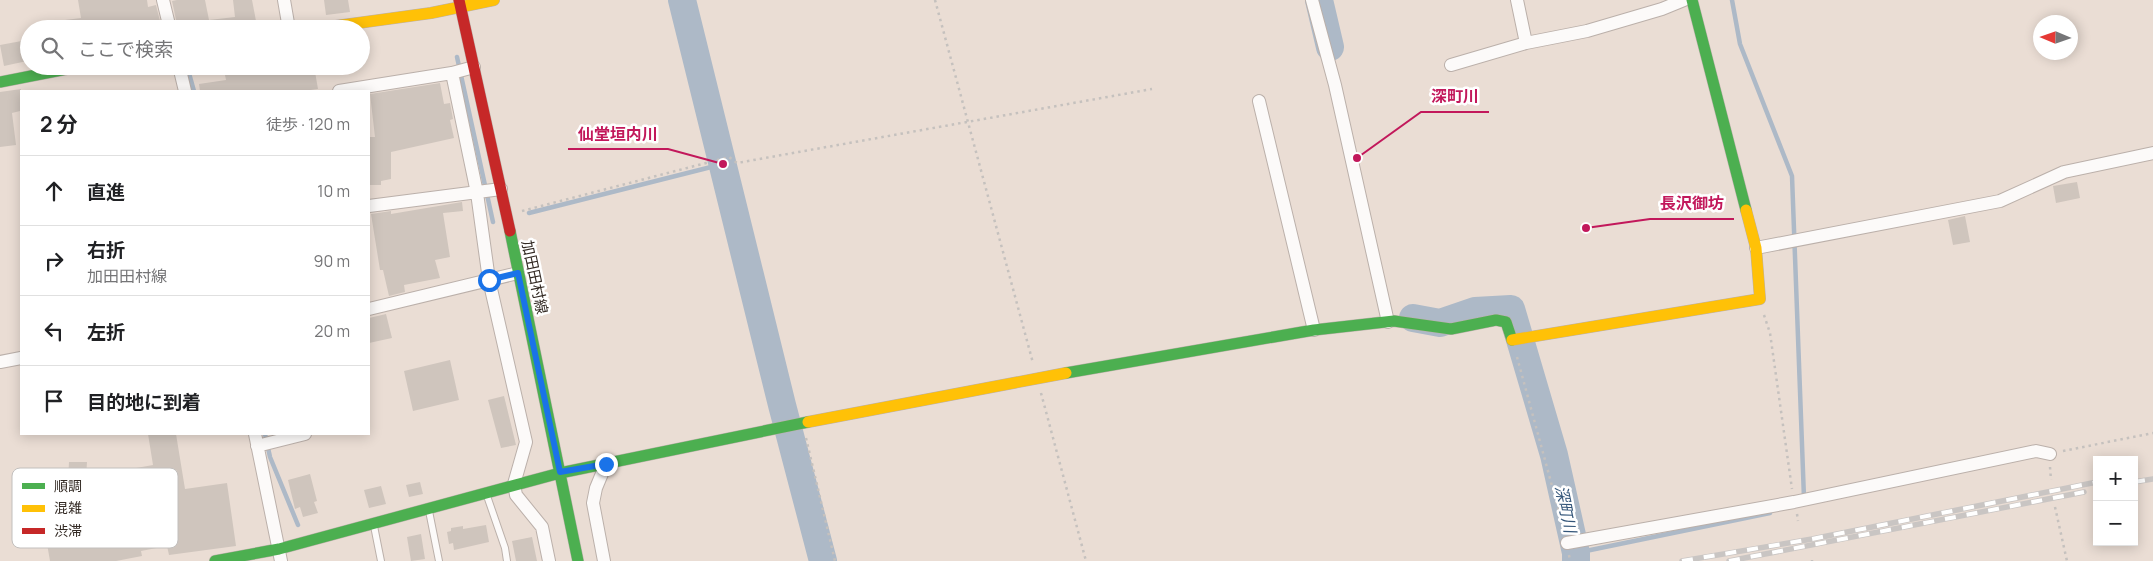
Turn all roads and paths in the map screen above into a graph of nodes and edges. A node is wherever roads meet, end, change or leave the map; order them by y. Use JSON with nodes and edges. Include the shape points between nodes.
{"nodes":[{"id":1,"x":163,"y":0,"type":"edge"},
{"id":2,"x":284,"y":0,"type":"edge"},
{"id":3,"x":494,"y":0,"type":"edge"},
{"id":4,"x":935,"y":0,"type":"edge"},
{"id":5,"x":1312,"y":0,"type":"edge"},
{"id":6,"x":1518,"y":0,"type":"edge"},
{"id":7,"x":1684,"y":0,"type":"edge"},
{"id":8,"x":1692,"y":0,"type":"edge"},
{"id":9,"x":460,"y":4,"type":"edge"},
{"id":10,"x":168,"y":20,"type":"edge"},
{"id":11,"x":287,"y":20,"type":"edge"},
{"id":12,"x":367,"y":20,"type":"edge"},
{"id":13,"x":1526,"y":43,"type":"junction"},
{"id":14,"x":1451,"y":65,"type":"dead end"},
{"id":15,"x":461,"y":70,"type":"junction"},
{"id":16,"x":36,"y":75,"type":"edge"},
{"id":17,"x":181,"y":75,"type":"edge"},
{"id":18,"x":0,"y":82,"type":"edge"},
{"id":19,"x":1152,"y":89,"type":"dead end"},
{"id":20,"x":185,"y":90,"type":"edge"},
{"id":21,"x":345,"y":90,"type":"edge"},
{"id":22,"x":1259,"y":101,"type":"dead end"},
{"id":23,"x":968,"y":122,"type":"junction"},
{"id":24,"x":2153,"y":153,"type":"edge"},
{"id":25,"x":489,"y":191,"type":"junction"},
{"id":26,"x":370,"y":206,"type":"edge"},
{"id":27,"x":506,"y":214,"type":"junction"},
{"id":28,"x":1756,"y":248,"type":"junction"},
{"id":29,"x":518,"y":273,"type":"junction"},
{"id":30,"x":489,"y":280,"type":"junction"},
{"id":31,"x":1760,"y":299,"type":"junction"},
{"id":32,"x":370,"y":309,"type":"edge"},
{"id":33,"x":1388,"y":322,"type":"junction"},
{"id":34,"x":1314,"y":330,"type":"junction"},
{"id":35,"x":1512,"y":341,"type":"junction"},
{"id":36,"x":20,"y":358,"type":"edge"},
{"id":37,"x":0,"y":362,"type":"edge"},
{"id":38,"x":1037,"y":378,"type":"junction"},
{"id":39,"x":800,"y":423,"type":"junction"},
{"id":40,"x":2153,"y":433,"type":"edge"},
{"id":41,"x":299,"y":435,"type":"edge"},
{"id":42,"x":262,"y":441,"type":"edge"},
{"id":43,"x":2050,"y":454,"type":"joint"},
{"id":44,"x":606,"y":464,"type":"junction"},
{"id":45,"x":560,"y":472,"type":"junction"},
{"id":46,"x":514,"y":484,"type":"junction"},
{"id":47,"x":485,"y":492,"type":"junction"},
{"id":48,"x":1794,"y":502,"type":"junction"},
{"id":49,"x":2055,"y":507,"type":"dead end"},
{"id":50,"x":428,"y":508,"type":"junction"},
{"id":51,"x":1798,"y":521,"type":"dead end"},
{"id":52,"x":374,"y":524,"type":"junction"},
{"id":53,"x":1567,"y":543,"type":"junction"},
{"id":54,"x":280,"y":555,"type":"edge"},
{"id":55,"x":215,"y":561,"type":"edge"},
{"id":56,"x":381,"y":561,"type":"edge"},
{"id":57,"x":439,"y":561,"type":"edge"},
{"id":58,"x":507,"y":561,"type":"edge"},
{"id":59,"x":549,"y":561,"type":"edge"},
{"id":60,"x":578,"y":561,"type":"edge"},
{"id":61,"x":604,"y":561,"type":"edge"},
{"id":62,"x":835,"y":561,"type":"edge"},
{"id":63,"x":1086,"y":561,"type":"edge"},
{"id":64,"x":1570,"y":561,"type":"edge"},
{"id":65,"x":2067,"y":561,"type":"edge"}],
"edges":[{"from":1,"to":10,"type":"street"},
{"from":2,"to":11,"type":"street"},
{"from":3,"to":9,"type":"street"},
{"from":4,"to":23,"type":"path"},
{"from":5,"to":33,"type":"street","via":[[1335,85]]},
{"from":6,"to":13,"type":"street"},
{"from":7,"to":13,"type":"street","via":[[1587,31]]},
{"from":8,"to":28,"type":"street"},
{"from":9,"to":12,"type":"street"},
{"from":9,"to":15,"type":"street","name":"加田田村線"},
{"from":13,"to":14,"type":"street"},
{"from":15,"to":21,"type":"street"},
{"from":15,"to":25,"type":"street"},
{"from":15,"to":25,"type":"street","name":"加田田村線"},
{"from":16,"to":18,"type":"street"},
{"from":17,"to":20,"type":"street"},
{"from":19,"to":23,"type":"path"},
{"from":22,"to":34,"type":"street"},
{"from":23,"to":27,"type":"path","via":[[737,163],[729,157]]},
{"from":23,"to":38,"type":"path"},
{"from":24,"to":28,"type":"street","via":[[2064,172],[2000,201]]},
{"from":25,"to":26,"type":"street"},
{"from":25,"to":27,"type":"street","name":"加田田村線"},
{"from":25,"to":30,"type":"street"},
{"from":27,"to":29,"type":"street","name":"加田田村線"},
{"from":28,"to":31,"type":"street"},
{"from":29,"to":30,"type":"street"},
{"from":29,"to":45,"type":"street","name":"加田田村線"},
{"from":30,"to":32,"type":"street"},
{"from":30,"to":46,"type":"street","via":[[526,442]]},
{"from":31,"to":35,"type":"street"},
{"from":31,"to":48,"type":"path","via":[[1770,333]]},
{"from":33,"to":34,"type":"street"},
{"from":33,"to":35,"type":"street","via":[[1451,329],[1496,320],[1506,322]]},
{"from":34,"to":38,"type":"street"},
{"from":35,"to":53,"type":"path"},
{"from":36,"to":37,"type":"street"},
{"from":38,"to":39,"type":"street"},
{"from":38,"to":63,"type":"path"},
{"from":39,"to":44,"type":"street"},
{"from":39,"to":62,"type":"path"},
{"from":40,"to":43,"type":"path"},
{"from":41,"to":42,"type":"street"},
{"from":42,"to":54,"type":"street"},
{"from":43,"to":48,"type":"street","via":[[2036,451]]},
{"from":44,"to":45,"type":"street"},
{"from":44,"to":61,"type":"street","via":[[593,503]]},
{"from":45,"to":46,"type":"street"},
{"from":45,"to":60,"type":"street","name":"加田田村線"},
{"from":46,"to":47,"type":"street"},
{"from":46,"to":59,"type":"street","via":[[516,495],[542,527]]},
{"from":47,"to":50,"type":"street"},
{"from":47,"to":58,"type":"lane"},
{"from":48,"to":51,"type":"path"},
{"from":48,"to":53,"type":"street"},
{"from":49,"to":65,"type":"path"},
{"from":50,"to":52,"type":"street"},
{"from":50,"to":57,"type":"lane"},
{"from":52,"to":54,"type":"street"},
{"from":52,"to":56,"type":"lane"},
{"from":53,"to":64,"type":"path"},
{"from":54,"to":55,"type":"street"}]}
